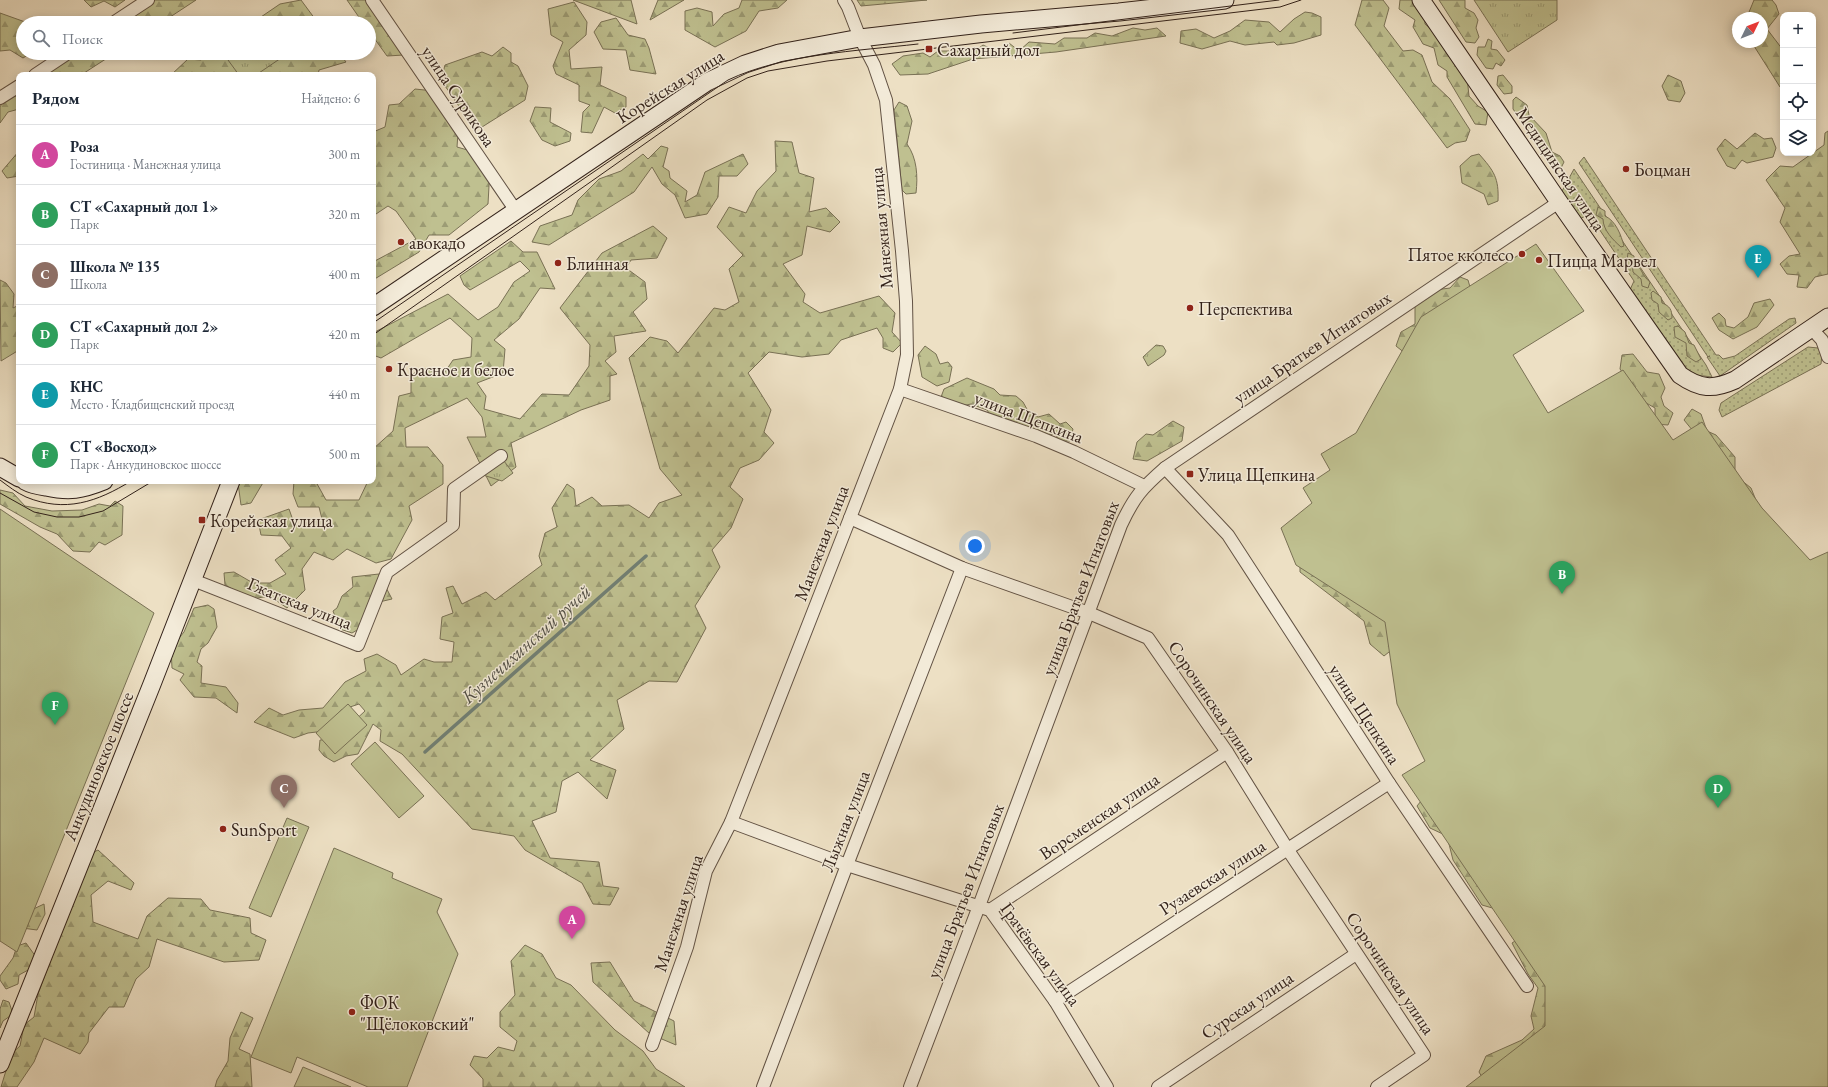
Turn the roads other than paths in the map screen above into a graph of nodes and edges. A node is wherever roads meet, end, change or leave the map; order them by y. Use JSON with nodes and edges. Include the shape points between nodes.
{"nodes":[{"id":1,"x":148,"y":0,"type":"edge"},
{"id":2,"x":372,"y":0,"type":"edge"},
{"id":3,"x":844,"y":0,"type":"edge"},
{"id":4,"x":1225,"y":0,"type":"edge"},
{"id":5,"x":1422,"y":0,"type":"edge"},
{"id":6,"x":124,"y":16,"type":"edge"},
{"id":7,"x":860,"y":38,"type":"junction"},
{"id":8,"x":58,"y":60,"type":"edge"},
{"id":9,"x":40,"y":72,"type":"edge"},
{"id":10,"x":16,"y":88,"type":"edge"},
{"id":11,"x":0,"y":98,"type":"edge"},
{"id":12,"x":1559,"y":202,"type":"junction"},
{"id":13,"x":516,"y":211,"type":"junction"},
{"id":14,"x":376,"y":306,"type":"edge"},
{"id":15,"x":1828,"y":317,"type":"edge"},
{"id":16,"x":1811,"y":328,"type":"junction"},
{"id":17,"x":1828,"y":356,"type":"edge"},
{"id":18,"x":900,"y":389,"type":"junction"},
{"id":19,"x":501,"y":456,"type":"dead end"},
{"id":20,"x":0,"y":467,"type":"edge"},
{"id":21,"x":1165,"y":468,"type":"junction"},
{"id":22,"x":16,"y":476,"type":"edge"},
{"id":23,"x":31,"y":484,"type":"edge"},
{"id":24,"x":96,"y":484,"type":"edge"},
{"id":25,"x":230,"y":484,"type":"edge"},
{"id":26,"x":1144,"y":486,"type":"junction"},
{"id":27,"x":850,"y":518,"type":"junction"},
{"id":28,"x":962,"y":568,"type":"junction"},
{"id":29,"x":194,"y":580,"type":"junction"},
{"id":30,"x":1089,"y":612,"type":"junction"},
{"id":31,"x":1227,"y":752,"type":"junction"},
{"id":32,"x":1389,"y":783,"type":"junction"},
{"id":33,"x":731,"y":822,"type":"junction"},
{"id":34,"x":1288,"y":850,"type":"junction"},
{"id":35,"x":847,"y":865,"type":"junction"},
{"id":36,"x":985,"y":908,"type":"junction"},
{"id":37,"x":1356,"y":954,"type":"junction"},
{"id":38,"x":1527,"y":986,"type":"dead end"},
{"id":39,"x":1056,"y":1001,"type":"junction"},
{"id":40,"x":652,"y":1045,"type":"dead end"},
{"id":41,"x":0,"y":1064,"type":"edge"},
{"id":42,"x":763,"y":1087,"type":"edge"},
{"id":43,"x":910,"y":1087,"type":"edge"},
{"id":44,"x":1107,"y":1087,"type":"edge"},
{"id":45,"x":1158,"y":1087,"type":"edge"},
{"id":46,"x":1377,"y":1087,"type":"edge"}],
"edges":[{"from":1,"to":6,"type":"street"},
{"from":2,"to":13,"type":"street","name":"улица Сурикова"},
{"from":3,"to":7,"type":"street","name":"Манежная улица"},
{"from":4,"to":7,"type":"street","name":"Корейская улица"},
{"from":5,"to":12,"type":"street","name":"Медицинская улица"},
{"from":7,"to":13,"type":"street","name":"Корейская улица","via":[[779,53],[744,64],[707,82]]},
{"from":7,"to":18,"type":"street","name":"Манежная улица","via":[[874,65],[886,100],[896,185],[906,301],[907,355]]},
{"from":8,"to":9,"type":"street"},
{"from":10,"to":11,"type":"street"},
{"from":12,"to":16,"type":"street","name":"Медицинская улица","via":[[1672,365],[1690,382],[1705,387],[1716,387],[1735,380]]},
{"from":12,"to":21,"type":"street","name":"улица Братьев Игнатовых"},
{"from":13,"to":14,"type":"street","name":"Корейская улица"},
{"from":15,"to":16,"type":"street"},
{"from":16,"to":17,"type":"street","via":[[1822,340]]},
{"from":18,"to":26,"type":"street","name":"улица Щепкина","via":[[1036,436]]},
{"from":18,"to":27,"type":"street","name":"Манежная улица"},
{"from":19,"to":29,"type":"street","name":"Гжатская улица","via":[[454,489],[453,525],[387,572],[358,645]]},
{"from":20,"to":22,"type":"street"},
{"from":21,"to":26,"type":"street","name":"улица Братьев Игнатовых"},
{"from":21,"to":32,"type":"street","name":"улица Щепкина","via":[[1228,535]]},
{"from":23,"to":24,"type":"street","via":[[63,491]]},
{"from":25,"to":29,"type":"street","name":"Анкудиновское шоссе"},
{"from":26,"to":30,"type":"street","name":"улица Братьев Игнатовых","via":[[1130,504]]},
{"from":27,"to":28,"type":"street","name":"Сорочинская улица"},
{"from":27,"to":33,"type":"street","name":"Манежная улица"},
{"from":28,"to":30,"type":"street","name":"Сорочинская улица"},
{"from":28,"to":35,"type":"street","name":"Лыжная улица"},
{"from":29,"to":41,"type":"street","name":"Анкудиновское шоссе"},
{"from":30,"to":31,"type":"street","name":"Сорочинская улица","via":[[1148,638]]},
{"from":30,"to":36,"type":"street","name":"улица Братьев Игнатовых"},
{"from":31,"to":34,"type":"street","name":"Сорочинская улица"},
{"from":31,"to":36,"type":"street","name":"Ворсменская улица"},
{"from":32,"to":34,"type":"street","name":"Рузаевская улица"},
{"from":32,"to":38,"type":"street","name":"улица Щепкина"},
{"from":33,"to":35,"type":"street","name":"Грачёвская улица"},
{"from":33,"to":40,"type":"street","name":"Манежная улица","via":[[706,871],[687,947]]},
{"from":34,"to":37,"type":"street","name":"Сорочинская улица"},
{"from":34,"to":39,"type":"street","name":"Рузаевская улица"},
{"from":35,"to":36,"type":"street","name":"Грачёвская улица"},
{"from":35,"to":42,"type":"street","name":"Лыжная улица"},
{"from":36,"to":39,"type":"street","name":"Грачёвская улица"},
{"from":36,"to":43,"type":"street","name":"улица Братьев Игнатовых"},
{"from":37,"to":45,"type":"street","name":"Сурская улица"},
{"from":37,"to":46,"type":"street","name":"Сорочинская улица","via":[[1424,1055]]},
{"from":39,"to":44,"type":"street","name":"Грачёвская улица"}]}
